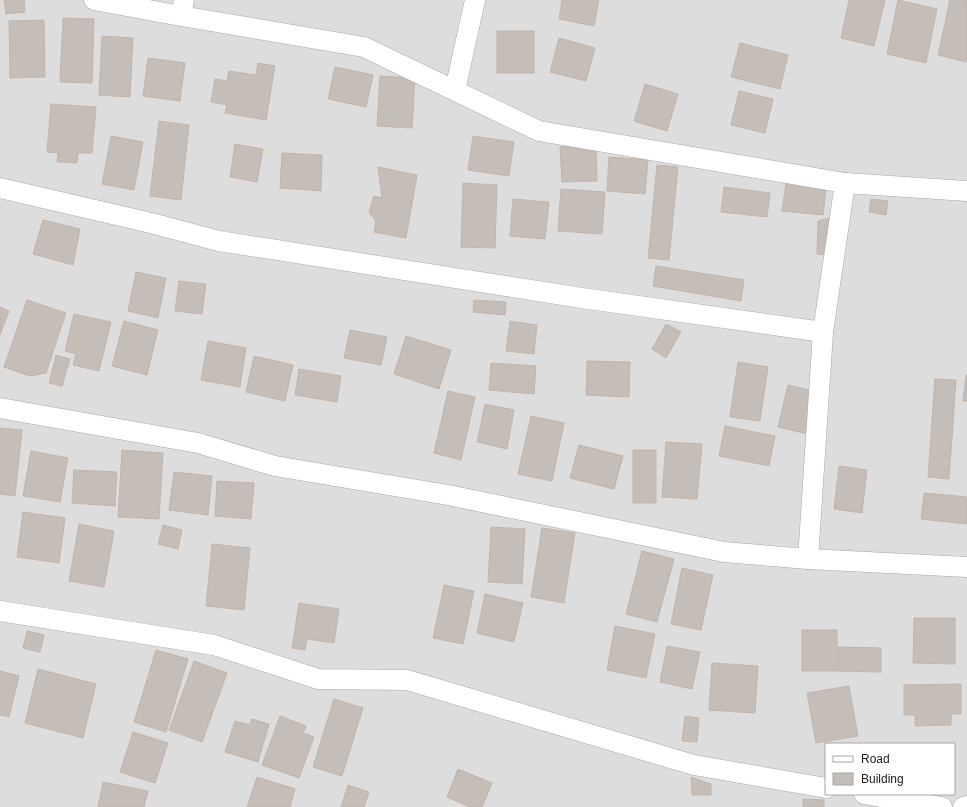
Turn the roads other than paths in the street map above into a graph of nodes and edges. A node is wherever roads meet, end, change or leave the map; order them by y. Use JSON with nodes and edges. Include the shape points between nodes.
{"nodes":[{"id":1,"x":94,"y":0,"type":"edge"},
{"id":2,"x":475,"y":0,"type":"edge"},
{"id":3,"x":182,"y":8,"type":"edge"},
{"id":4,"x":455,"y":90,"type":"junction"},
{"id":5,"x":845,"y":182,"type":"junction"},
{"id":6,"x":0,"y":188,"type":"edge"},
{"id":7,"x":967,"y":191,"type":"edge"},
{"id":8,"x":823,"y":332,"type":"junction"},
{"id":9,"x":0,"y":408,"type":"edge"},
{"id":10,"x":808,"y":558,"type":"junction"},
{"id":11,"x":967,"y":567,"type":"edge"},
{"id":12,"x":0,"y":611,"type":"edge"},
{"id":13,"x":825,"y":788,"type":"edge"},
{"id":14,"x":870,"y":795,"type":"edge"},
{"id":15,"x":967,"y":806,"type":"edge"},
{"id":16,"x":942,"y":807,"type":"edge"},
{"id":17,"x":963,"y":807,"type":"edge"}],
"edges":[{"from":1,"to":3,"type":"street"},
{"from":2,"to":4,"type":"street"},
{"from":3,"to":4,"type":"street","via":[[364,47]]},
{"from":4,"to":5,"type":"street","via":[[539,131]]},
{"from":5,"to":7,"type":"street"},
{"from":5,"to":8,"type":"street"},
{"from":6,"to":8,"type":"street","via":[[219,241],[582,298]]},
{"from":8,"to":10,"type":"street"},
{"from":9,"to":10,"type":"street","via":[[198,443],[275,466],[448,495],[724,552]]},
{"from":10,"to":11,"type":"street"},
{"from":12,"to":13,"type":"street","via":[[214,645],[318,679],[407,680],[694,765]]},
{"from":14,"to":16,"type":"street"},
{"from":15,"to":17,"type":"street"}]}
